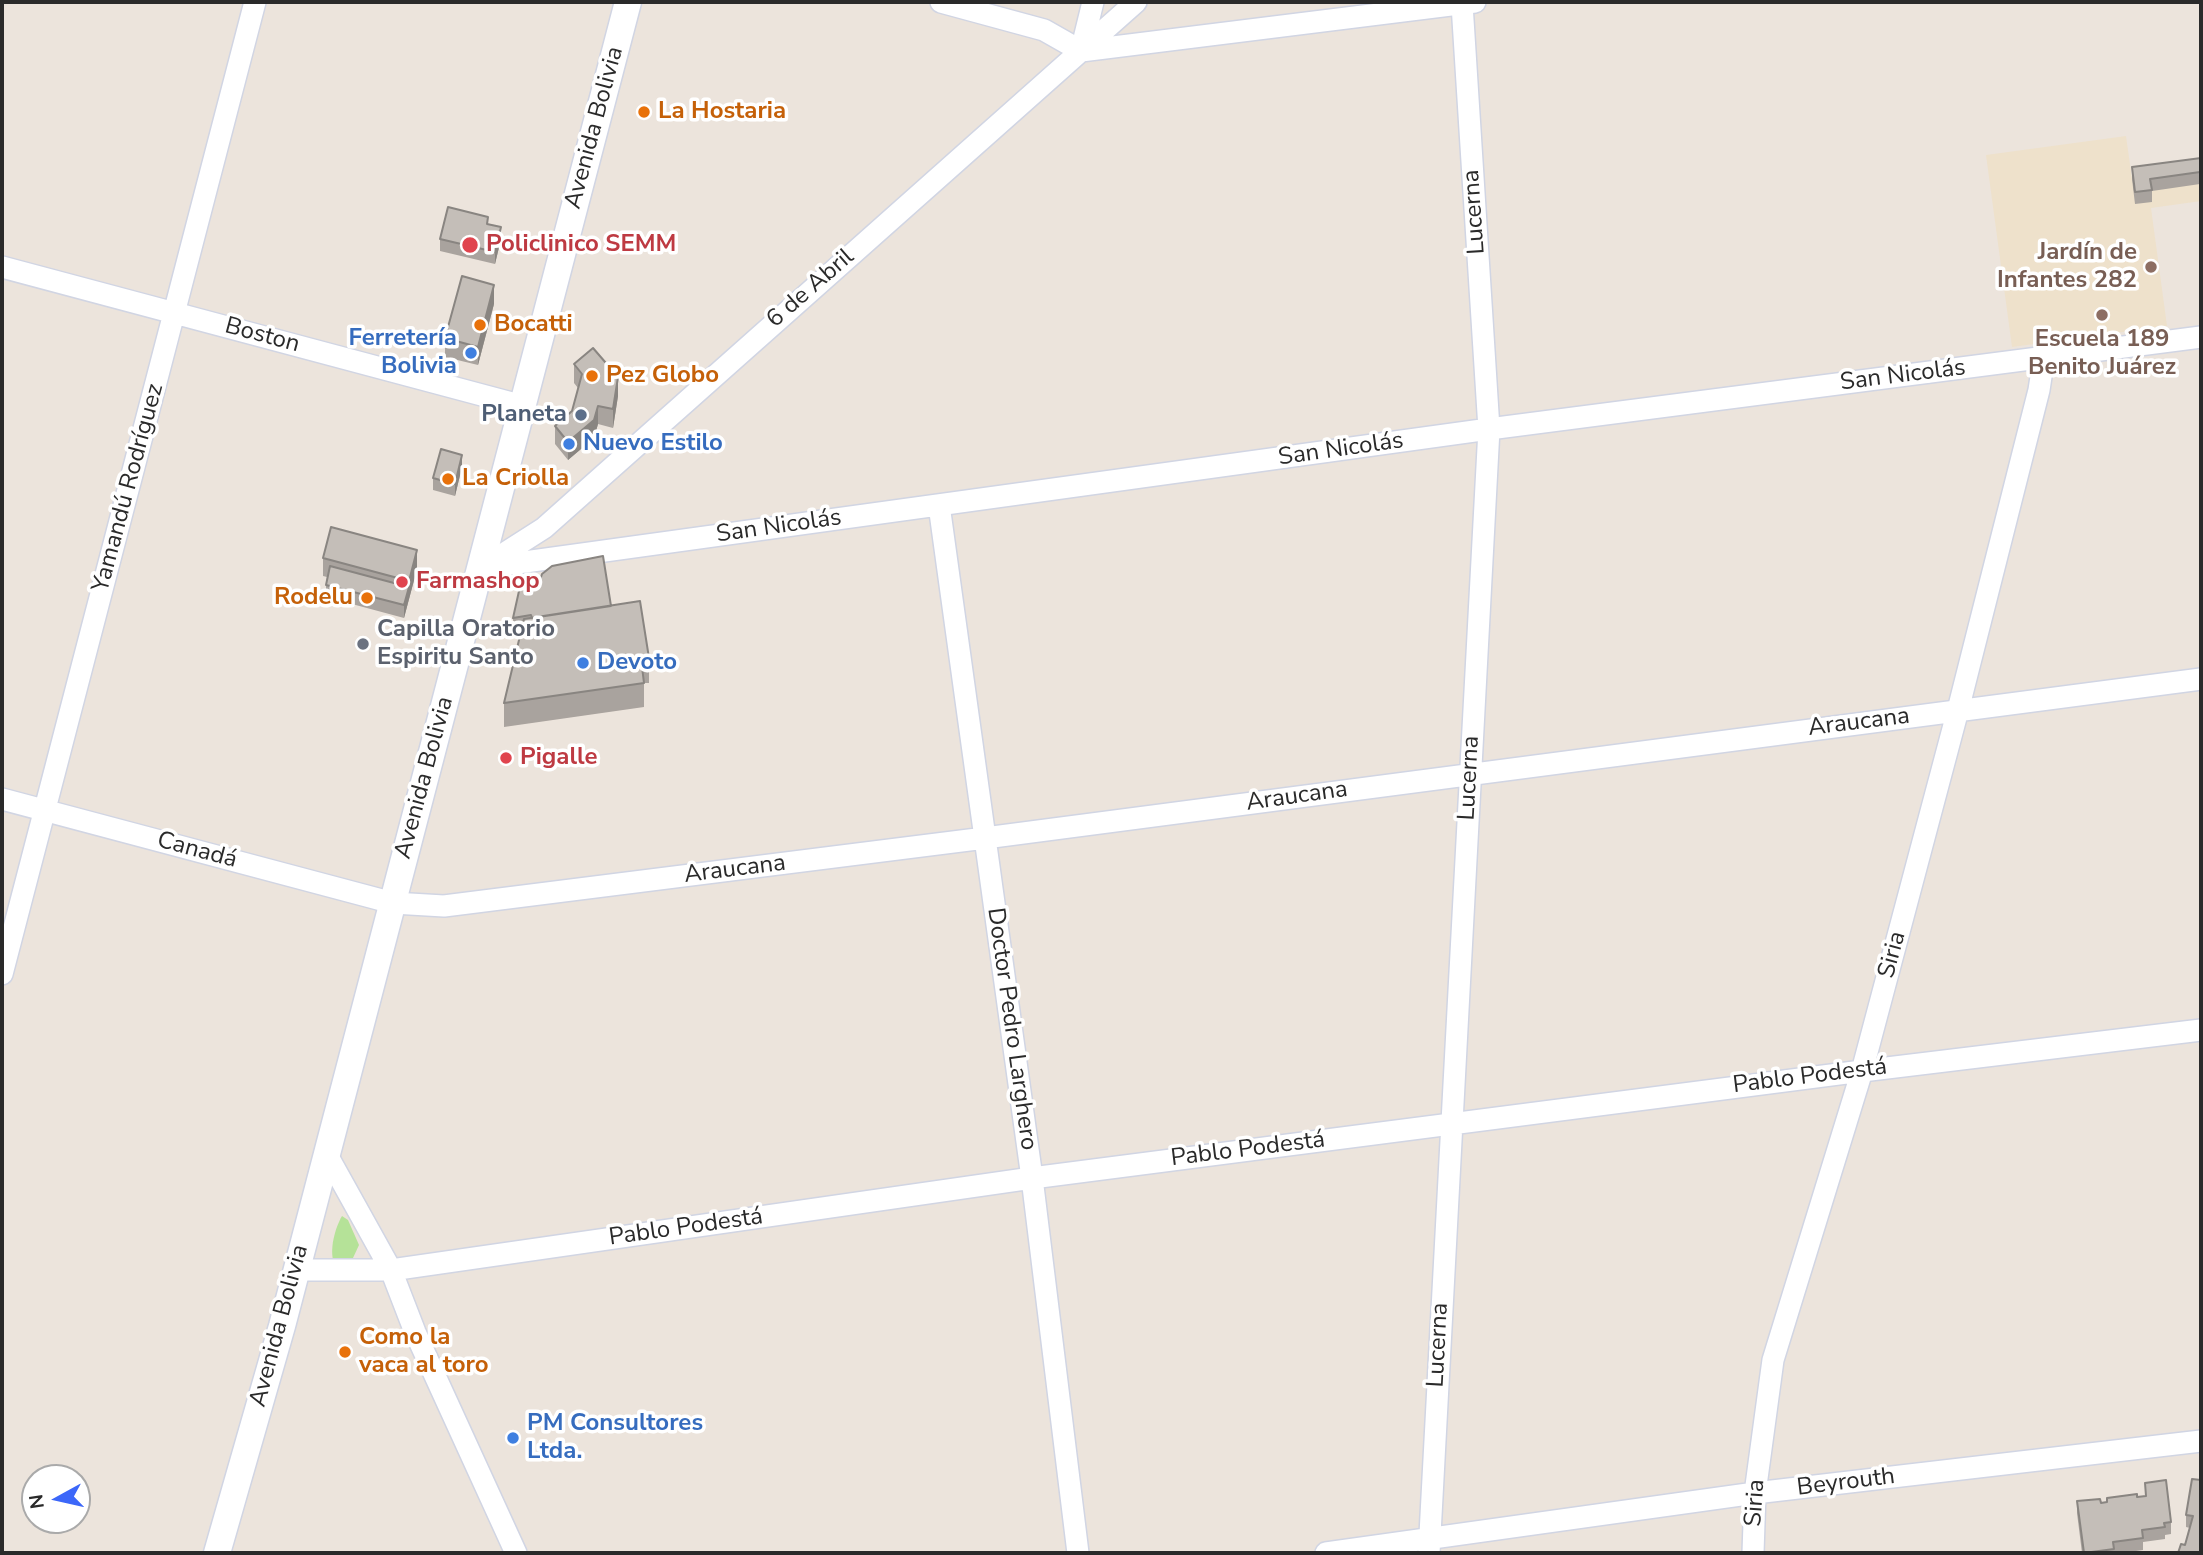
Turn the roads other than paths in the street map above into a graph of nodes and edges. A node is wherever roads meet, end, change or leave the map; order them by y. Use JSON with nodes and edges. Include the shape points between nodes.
{"nodes":[{"id":1,"x":255,"y":2,"type":"edge"},
{"id":2,"x":628,"y":2,"type":"edge"},
{"id":3,"x":941,"y":2,"type":"edge"},
{"id":4,"x":1093,"y":2,"type":"edge"},
{"id":5,"x":1136,"y":2,"type":"edge"},
{"id":6,"x":1469,"y":3,"type":"edge"},
{"id":7,"x":1081,"y":51,"type":"junction"},
{"id":8,"x":2,"y":267,"type":"edge"},
{"id":9,"x":174,"y":312,"type":"junction"},
{"id":10,"x":2201,"y":337,"type":"edge"},
{"id":11,"x":2045,"y":357,"type":"junction"},
{"id":12,"x":523,"y":406,"type":"junction"},
{"id":13,"x":1489,"y":429,"type":"junction"},
{"id":14,"x":939,"y":505,"type":"junction"},
{"id":15,"x":481,"y":568,"type":"junction"},
{"id":16,"x":2201,"y":679,"type":"edge"},
{"id":17,"x":1958,"y":710,"type":"junction"},
{"id":18,"x":1471,"y":774,"type":"junction"},
{"id":19,"x":2,"y":799,"type":"edge"},
{"id":20,"x":46,"y":810,"type":"junction"},
{"id":21,"x":985,"y":838,"type":"junction"},
{"id":22,"x":393,"y":903,"type":"junction"},
{"id":23,"x":2,"y":974,"type":"edge"},
{"id":24,"x":2201,"y":1030,"type":"edge"},
{"id":25,"x":1862,"y":1070,"type":"junction"},
{"id":26,"x":1452,"y":1124,"type":"junction"},
{"id":27,"x":326,"y":1153,"type":"junction"},
{"id":28,"x":1032,"y":1178,"type":"junction"},
{"id":29,"x":296,"y":1270,"type":"junction"},
{"id":30,"x":391,"y":1270,"type":"junction"},
{"id":31,"x":2201,"y":1441,"type":"edge"},
{"id":32,"x":1755,"y":1493,"type":"junction"},
{"id":33,"x":1429,"y":1546,"type":"edge"},
{"id":34,"x":218,"y":1553,"type":"edge"},
{"id":35,"x":516,"y":1553,"type":"edge"},
{"id":36,"x":1078,"y":1553,"type":"edge"},
{"id":37,"x":1326,"y":1553,"type":"edge"},
{"id":38,"x":1753,"y":1553,"type":"edge"}],
"edges":[{"from":1,"to":9,"type":"street","name":"Yamandú Rodríguez"},
{"from":2,"to":12,"type":"street","name":"Avenida Bolivia"},
{"from":3,"to":7,"type":"street","via":[[1044,30]]},
{"from":4,"to":7,"type":"street"},
{"from":5,"to":7,"type":"street","name":"6 de Abril"},
{"from":6,"to":7,"type":"street"},
{"from":6,"to":13,"type":"street","name":"Lucerna"},
{"from":7,"to":15,"type":"street","name":"6 de Abril","via":[[544,528]]},
{"from":8,"to":9,"type":"street","name":"Boston"},
{"from":9,"to":12,"type":"street","name":"Boston"},
{"from":9,"to":20,"type":"street","name":"Yamandú Rodríguez"},
{"from":10,"to":11,"type":"street","name":"San Nicolás"},
{"from":11,"to":13,"type":"street","name":"San Nicolás"},
{"from":11,"to":17,"type":"street","name":"Siria"},
{"from":12,"to":15,"type":"street","name":"Avenida Bolivia"},
{"from":13,"to":14,"type":"street","name":"San Nicolás"},
{"from":13,"to":18,"type":"street","name":"Lucerna"},
{"from":14,"to":15,"type":"street","name":"San Nicolás"},
{"from":14,"to":21,"type":"street","name":"Doctor Pedro Larghero"},
{"from":15,"to":22,"type":"street","name":"Avenida Bolivia"},
{"from":16,"to":17,"type":"street","name":"Araucana"},
{"from":17,"to":18,"type":"street","name":"Araucana"},
{"from":17,"to":25,"type":"street","name":"Siria"},
{"from":18,"to":21,"type":"street","name":"Araucana"},
{"from":18,"to":26,"type":"street","name":"Lucerna"},
{"from":19,"to":20,"type":"street","name":"Canadá"},
{"from":20,"to":22,"type":"street","name":"Canadá"},
{"from":20,"to":23,"type":"street","name":"Yamandú Rodríguez"},
{"from":21,"to":22,"type":"street","name":"Araucana","via":[[444,906]]},
{"from":21,"to":28,"type":"street","name":"Doctor Pedro Larghero"},
{"from":22,"to":27,"type":"street","name":"Avenida Bolivia"},
{"from":24,"to":25,"type":"street","name":"Pablo Podestá"},
{"from":25,"to":26,"type":"street","name":"Pablo Podestá"},
{"from":25,"to":32,"type":"street","name":"Siria","via":[[1773,1360]]},
{"from":26,"to":28,"type":"street","name":"Pablo Podestá"},
{"from":26,"to":33,"type":"street","name":"Lucerna"},
{"from":27,"to":29,"type":"street","name":"Avenida Bolivia"},
{"from":27,"to":30,"type":"street"},
{"from":28,"to":30,"type":"street","name":"Pablo Podestá"},
{"from":28,"to":36,"type":"street","name":"Doctor Pedro Larghero"},
{"from":29,"to":30,"type":"street","name":"Pablo Podestá"},
{"from":29,"to":34,"type":"street","name":"Avenida Bolivia"},
{"from":30,"to":35,"type":"street"},
{"from":31,"to":32,"type":"street","name":"Beyrouth"},
{"from":32,"to":33,"type":"street","name":"Beyrouth"},
{"from":32,"to":38,"type":"street","name":"Siria"},
{"from":33,"to":37,"type":"street","name":"Beyrouth"}]}
